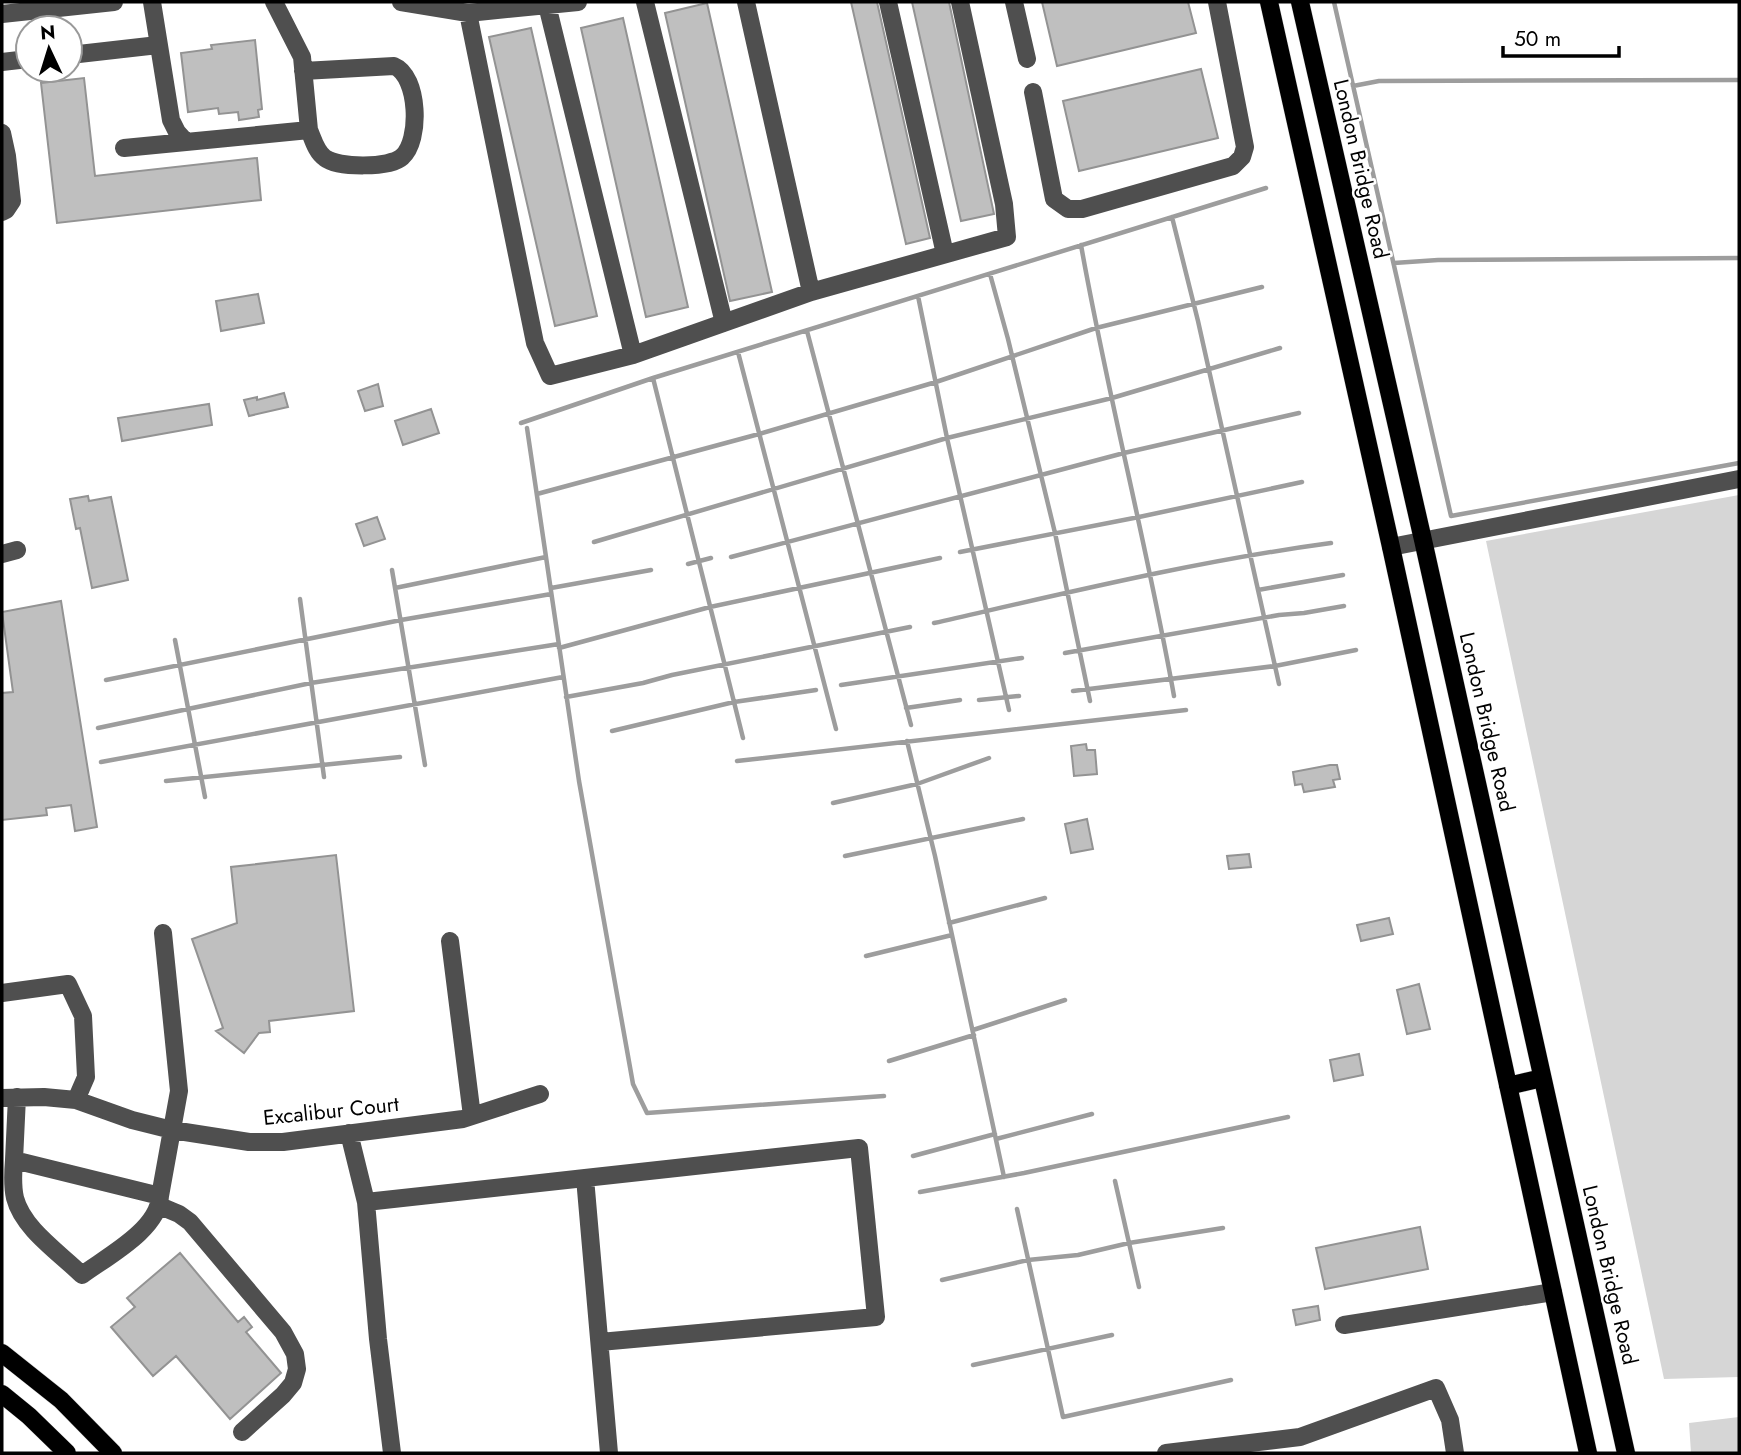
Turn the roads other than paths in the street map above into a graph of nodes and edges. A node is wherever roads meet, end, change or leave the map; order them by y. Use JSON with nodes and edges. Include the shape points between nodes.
{"nodes":[{"id":1,"x":114,"y":2,"type":"edge"},
{"id":2,"x":152,"y":2,"type":"edge"},
{"id":3,"x":274,"y":2,"type":"edge"},
{"id":4,"x":401,"y":2,"type":"edge"},
{"id":5,"x":579,"y":2,"type":"edge"},
{"id":6,"x":645,"y":2,"type":"edge"},
{"id":7,"x":746,"y":2,"type":"edge"},
{"id":8,"x":888,"y":2,"type":"edge"},
{"id":9,"x":960,"y":2,"type":"edge"},
{"id":10,"x":1014,"y":2,"type":"edge"},
{"id":11,"x":1217,"y":2,"type":"edge"},
{"id":12,"x":1269,"y":2,"type":"edge"},
{"id":13,"x":1300,"y":2,"type":"edge"},
{"id":14,"x":547,"y":5,"type":"junction"},
{"id":15,"x":468,"y":13,"type":"junction"},
{"id":16,"x":2,"y":14,"type":"edge"},
{"id":17,"x":158,"y":45,"type":"junction"},
{"id":18,"x":84,"y":53,"type":"edge"},
{"id":19,"x":1027,"y":59,"type":"dead end"},
{"id":20,"x":303,"y":71,"type":"junction"},
{"id":21,"x":1033,"y":92,"type":"dead end"},
{"id":22,"x":309,"y":131,"type":"junction"},
{"id":23,"x":2,"y":133,"type":"edge"},
{"id":24,"x":186,"y":142,"type":"junction"},
{"id":25,"x":124,"y":148,"type":"dead end"},
{"id":26,"x":4,"y":157,"type":"edge"},
{"id":27,"x":2,"y":212,"type":"edge"},
{"id":28,"x":945,"y":254,"type":"junction"},
{"id":29,"x":811,"y":292,"type":"junction"},
{"id":30,"x":723,"y":323,"type":"junction"},
{"id":31,"x":633,"y":355,"type":"junction"},
{"id":32,"x":1739,"y":479,"type":"edge"},
{"id":33,"x":1423,"y":540,"type":"junction"},
{"id":34,"x":1391,"y":547,"type":"junction"},
{"id":35,"x":163,"y":933,"type":"dead end"},
{"id":36,"x":450,"y":941,"type":"dead end"},
{"id":37,"x":2,"y":993,"type":"edge"},
{"id":38,"x":1542,"y":1078,"type":"junction"},
{"id":39,"x":1508,"y":1086,"type":"junction"},
{"id":40,"x":540,"y":1094,"type":"dead end"},
{"id":41,"x":10,"y":1098,"type":"edge"},
{"id":42,"x":76,"y":1100,"type":"junction"},
{"id":43,"x":472,"y":1116,"type":"junction"},
{"id":44,"x":172,"y":1130,"type":"junction"},
{"id":45,"x":349,"y":1133,"type":"junction"},
{"id":46,"x":14,"y":1160,"type":"junction"},
{"id":47,"x":585,"y":1178,"type":"junction"},
{"id":48,"x":160,"y":1201,"type":"junction"},
{"id":49,"x":366,"y":1202,"type":"junction"},
{"id":50,"x":1553,"y":1292,"type":"junction"},
{"id":51,"x":1344,"y":1325,"type":"dead end"},
{"id":52,"x":600,"y":1342,"type":"junction"},
{"id":53,"x":2,"y":1353,"type":"edge"},
{"id":54,"x":2,"y":1395,"type":"edge"},
{"id":55,"x":242,"y":1432,"type":"dead end"},
{"id":56,"x":1284,"y":1446,"type":"edge"},
{"id":57,"x":1227,"y":1450,"type":"edge"},
{"id":58,"x":67,"y":1453,"type":"edge"},
{"id":59,"x":113,"y":1453,"type":"edge"},
{"id":60,"x":392,"y":1453,"type":"edge"},
{"id":61,"x":609,"y":1453,"type":"edge"},
{"id":62,"x":1166,"y":1453,"type":"edge"},
{"id":63,"x":1455,"y":1453,"type":"edge"},
{"id":64,"x":1588,"y":1453,"type":"edge"},
{"id":65,"x":1626,"y":1453,"type":"edge"}],
"edges":[{"from":1,"to":16,"type":"street"},
{"from":2,"to":17,"type":"street"},
{"from":3,"to":20,"type":"street","via":[[299,49]]},
{"from":4,"to":15,"type":"street"},
{"from":5,"to":14,"type":"street"},
{"from":6,"to":30,"type":"street"},
{"from":7,"to":29,"type":"street"},
{"from":8,"to":28,"type":"street"},
{"from":9,"to":28,"type":"street","via":[[1004,204],[1007,237]]},
{"from":10,"to":19,"type":"street"},
{"from":11,"to":21,"type":"street","via":[[1245,147],[1233,166],[1082,209],[1068,209],[1054,199]]},
{"from":12,"to":34,"type":"main road"},
{"from":13,"to":33,"type":"main road","name":"London Bridge Road"},
{"from":14,"to":15,"type":"street"},
{"from":14,"to":31,"type":"street"},
{"from":15,"to":31,"type":"street","via":[[535,343],[550,376]]},
{"from":17,"to":18,"type":"street"},
{"from":17,"to":24,"type":"street","via":[[171,120]]},
{"from":20,"to":22,"type":"street"},
{"from":20,"to":22,"type":"street","via":[[394,65],[402,69],[414,94],[410,145],[394,162],[334,163],[319,153]]},
{"from":22,"to":24,"type":"street"},
{"from":23,"to":26,"type":"street"},
{"from":24,"to":25,"type":"street"},
{"from":26,"to":27,"type":"street","via":[[12,201]]},
{"from":28,"to":29,"type":"street"},
{"from":29,"to":30,"type":"street"},
{"from":30,"to":31,"type":"street"},
{"from":32,"to":33,"type":"street"},
{"from":33,"to":34,"type":"street"},
{"from":33,"to":38,"type":"main road","name":"London Bridge Road"},
{"from":34,"to":39,"type":"main road"},
{"from":35,"to":44,"type":"street","via":[[179,1077]]},
{"from":36,"to":43,"type":"street"},
{"from":37,"to":42,"type":"street","via":[[68,984],[83,1016],[86,1077]]},
{"from":38,"to":39,"type":"main road"},
{"from":38,"to":65,"type":"main road","name":"London Bridge Road"},
{"from":39,"to":50,"type":"main road"},
{"from":40,"to":43,"type":"street","name":"Excalibur Court"},
{"from":41,"to":42,"type":"street","name":"Excalibur Court"},
{"from":41,"to":46,"type":"street"},
{"from":42,"to":44,"type":"street","name":"Excalibur Court"},
{"from":43,"to":45,"type":"street","name":"Excalibur Court"},
{"from":44,"to":45,"type":"street","name":"Excalibur Court","via":[[249,1142]]},
{"from":44,"to":48,"type":"street"},
{"from":45,"to":49,"type":"street"},
{"from":46,"to":48,"type":"street"},
{"from":46,"to":48,"type":"street","via":[[14,1196],[22,1214],[82,1275],[148,1224]]},
{"from":47,"to":49,"type":"street"},
{"from":47,"to":52,"type":"street"},
{"from":47,"to":52,"type":"street","via":[[859,1148],[876,1317]]},
{"from":48,"to":55,"type":"street","via":[[190,1222],[284,1332],[295,1354],[293,1383]]},
{"from":49,"to":60,"type":"street"},
{"from":50,"to":51,"type":"street"},
{"from":50,"to":64,"type":"main road"},
{"from":52,"to":61,"type":"street"},
{"from":53,"to":59,"type":"main road","via":[[61,1400]]},
{"from":54,"to":58,"type":"main road"},
{"from":56,"to":57,"type":"street"},
{"from":56,"to":63,"type":"street","via":[[1436,1388],[1450,1420]]},
{"from":57,"to":62,"type":"street"}]}
